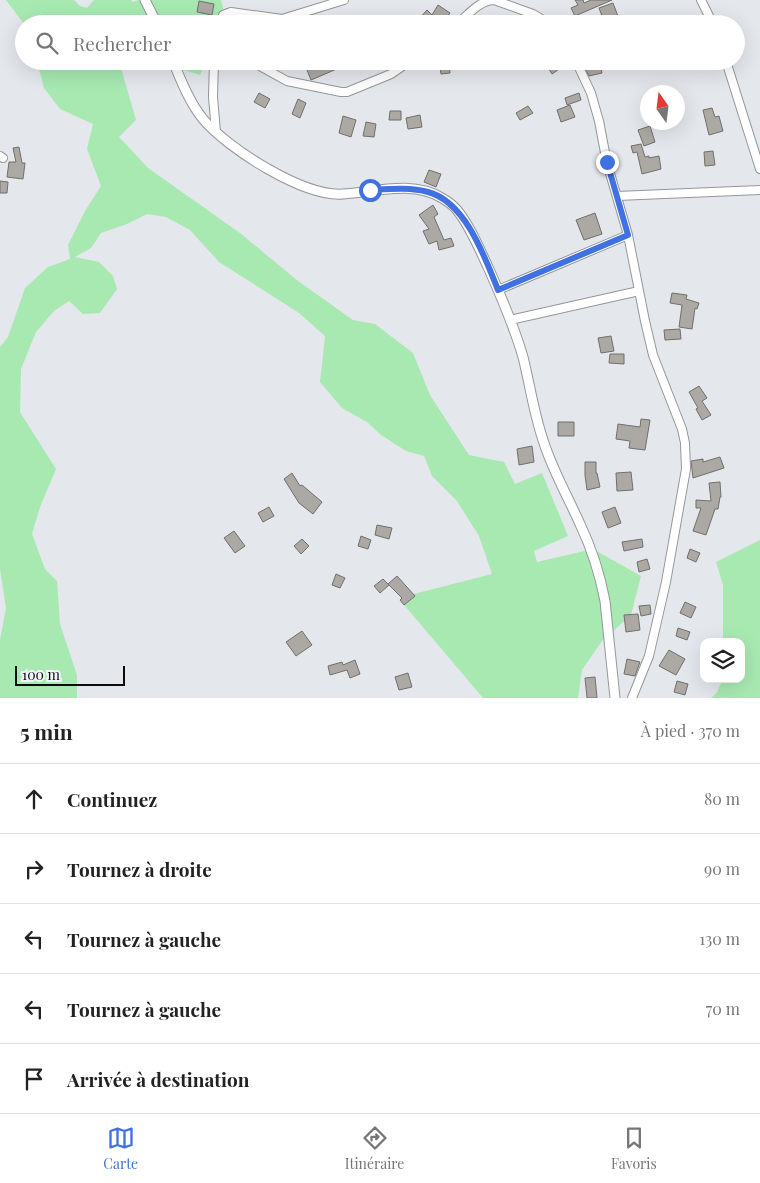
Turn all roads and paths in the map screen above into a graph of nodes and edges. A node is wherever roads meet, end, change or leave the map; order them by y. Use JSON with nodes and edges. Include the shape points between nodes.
{"nodes":[{"id":1,"x":145,"y":0,"type":"edge"},
{"id":2,"x":344,"y":0,"type":"edge"},
{"id":3,"x":702,"y":0,"type":"edge"},
{"id":4,"x":231,"y":12,"type":"junction"},
{"id":5,"x":152,"y":15,"type":"edge"},
{"id":6,"x":223,"y":15,"type":"edge"},
{"id":7,"x":232,"y":15,"type":"edge"},
{"id":8,"x":253,"y":15,"type":"edge"},
{"id":9,"x":295,"y":15,"type":"edge"},
{"id":10,"x":468,"y":15,"type":"edge"},
{"id":11,"x":535,"y":15,"type":"edge"},
{"id":12,"x":709,"y":15,"type":"edge"},
{"id":13,"x":177,"y":70,"type":"edge"},
{"id":14,"x":214,"y":70,"type":"edge"},
{"id":15,"x":268,"y":70,"type":"edge"},
{"id":16,"x":397,"y":70,"type":"edge"},
{"id":17,"x":580,"y":70,"type":"edge"},
{"id":18,"x":729,"y":70,"type":"edge"},
{"id":19,"x":216,"y":132,"type":"junction"},
{"id":20,"x":760,"y":169,"type":"edge"},
{"id":21,"x":760,"y":190,"type":"edge"},
{"id":22,"x":617,"y":196,"type":"junction"},
{"id":23,"x":628,"y":235,"type":"junction"},
{"id":24,"x":498,"y":290,"type":"junction"},
{"id":25,"x":639,"y":291,"type":"junction"},
{"id":26,"x":510,"y":320,"type":"junction"},
{"id":27,"x":615,"y":698,"type":"edge"},
{"id":28,"x":632,"y":698,"type":"edge"}],
"edges":[{"from":1,"to":5,"type":"street"},
{"from":2,"to":9,"type":"street"},
{"from":3,"to":12,"type":"street"},
{"from":4,"to":6,"type":"street"},
{"from":4,"to":7,"type":"street"},
{"from":4,"to":8,"type":"street"},
{"from":10,"to":11,"type":"street","via":[[488,0],[494,0]]},
{"from":13,"to":19,"type":"street","via":[[193,104]]},
{"from":14,"to":19,"type":"street"},
{"from":15,"to":16,"type":"street","via":[[288,81],[347,92]]},
{"from":17,"to":22,"type":"street","via":[[599,121]]},
{"from":18,"to":20,"type":"street"},
{"from":19,"to":24,"type":"street","via":[[280,175],[326,193],[409,189],[442,198],[461,215]]},
{"from":21,"to":22,"type":"street"},
{"from":22,"to":23,"type":"street"},
{"from":23,"to":24,"type":"street"},
{"from":23,"to":25,"type":"street"},
{"from":24,"to":26,"type":"street"},
{"from":25,"to":26,"type":"street"},
{"from":25,"to":28,"type":"street","via":[[653,355],[682,429],[686,469],[650,656]]},
{"from":26,"to":27,"type":"street","via":[[522,354],[543,442],[581,525],[602,585]]}]}
